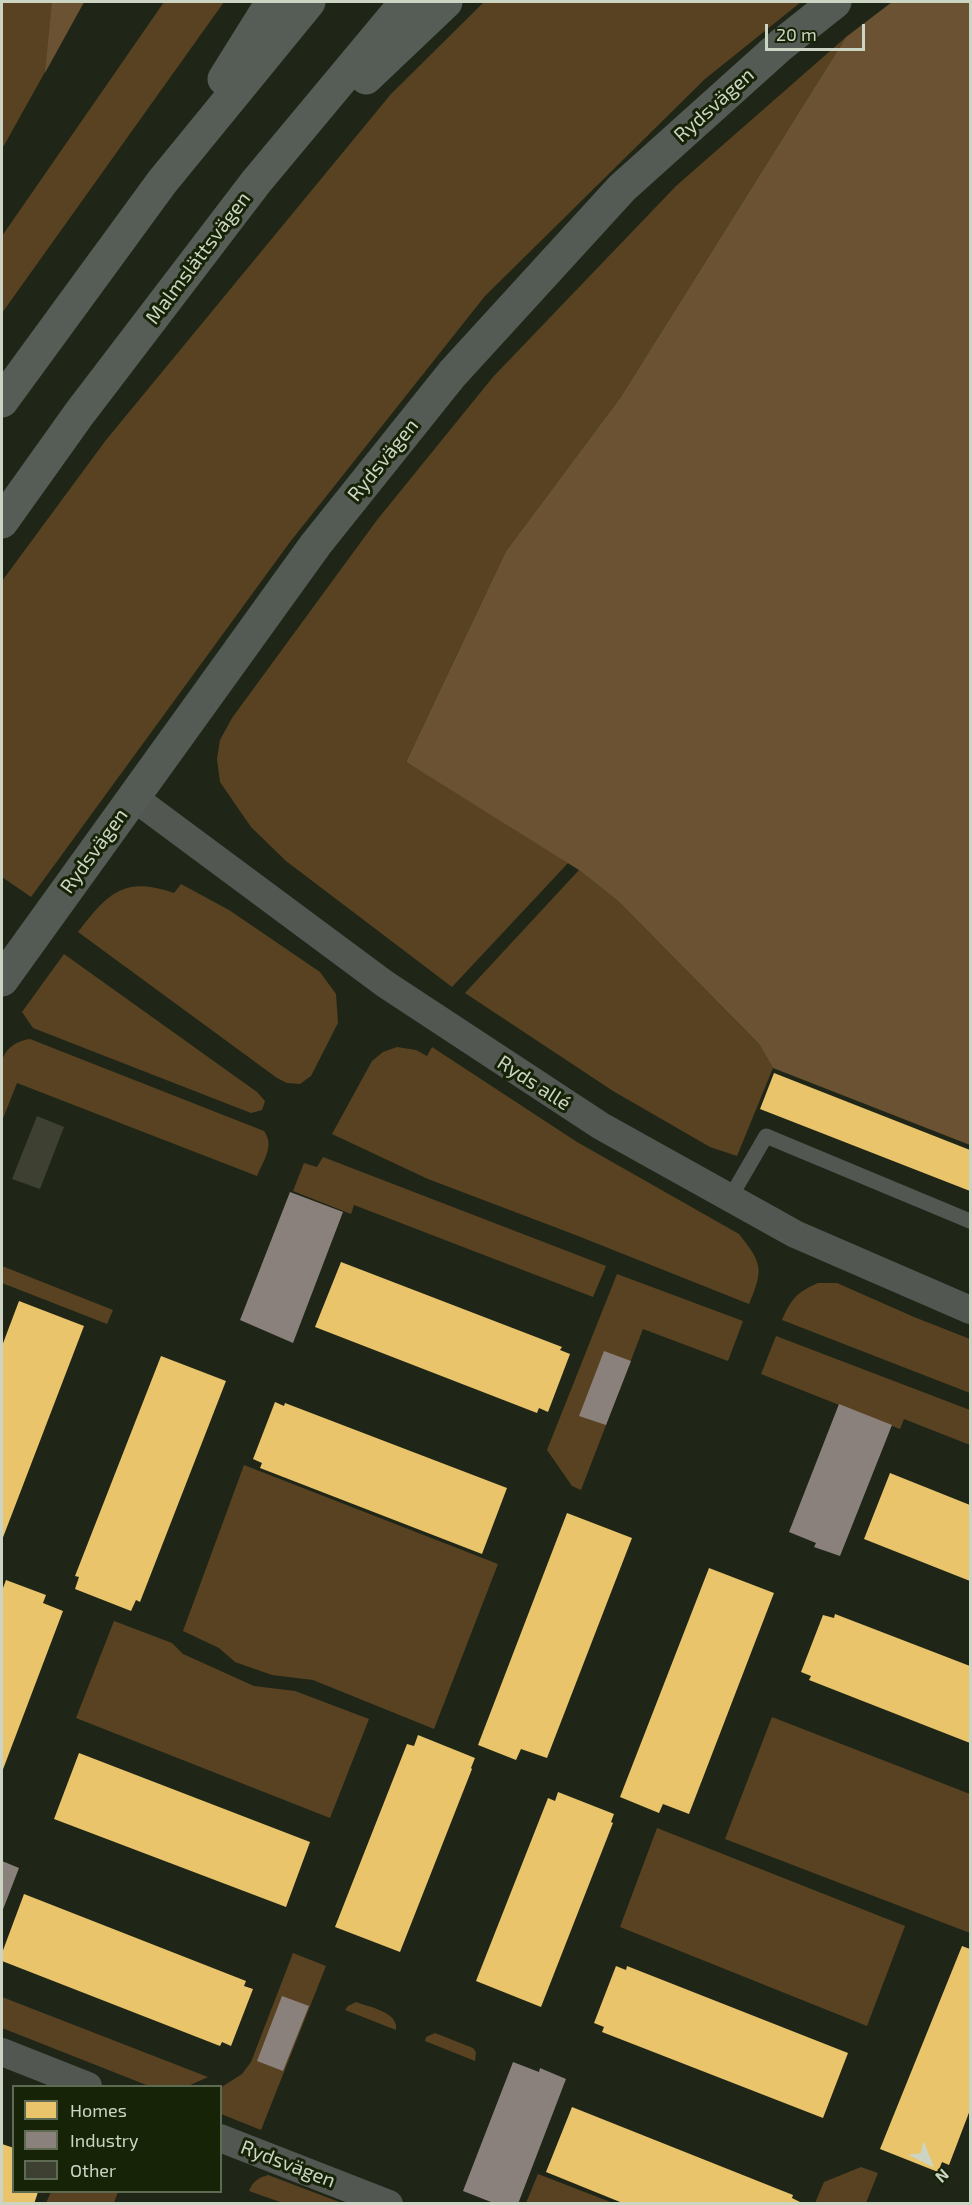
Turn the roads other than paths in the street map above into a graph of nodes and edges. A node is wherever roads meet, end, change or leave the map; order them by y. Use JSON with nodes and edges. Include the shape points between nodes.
{"nodes":[{"id":1,"x":272,"y":2,"type":"edge"},
{"id":2,"x":309,"y":2,"type":"edge"},
{"id":3,"x":406,"y":2,"type":"edge"},
{"id":4,"x":446,"y":2,"type":"edge"},
{"id":5,"x":835,"y":2,"type":"edge"},
{"id":6,"x":162,"y":182,"type":"junction"},
{"id":7,"x":256,"y":182,"type":"junction"},
{"id":8,"x":2,"y":401,"type":"edge"},
{"id":9,"x":2,"y":522,"type":"edge"},
{"id":10,"x":133,"y":797,"type":"junction"},
{"id":11,"x":2,"y":980,"type":"edge"},
{"id":12,"x":730,"y":1198,"type":"junction"},
{"id":13,"x":970,"y":1221,"type":"edge"},
{"id":14,"x":970,"y":1310,"type":"edge"},
{"id":15,"x":2,"y":2052,"type":"edge"},
{"id":16,"x":85,"y":2085,"type":"edge"},
{"id":17,"x":222,"y":2139,"type":"edge"},
{"id":18,"x":389,"y":2204,"type":"edge"}],
"edges":[{"from":1,"to":6,"type":"highway"},
{"from":2,"to":6,"type":"highway"},
{"from":3,"to":7,"type":"highway","name":"Malmslättsvägen"},
{"from":4,"to":7,"type":"highway"},
{"from":5,"to":10,"type":"street","name":"Rydsvägen","via":[[781,45],[622,188],[452,374],[316,544]]},
{"from":6,"to":8,"type":"highway"},
{"from":7,"to":9,"type":"highway","name":"Malmslättsvägen"},
{"from":10,"to":11,"type":"street","name":"Rydsvägen"},
{"from":10,"to":12,"type":"street","name":"Ryds allé","via":[[437,1019],[601,1126]]},
{"from":12,"to":13,"type":"lane","via":[[766,1136]]},
{"from":12,"to":14,"type":"street","name":"Ryds allé","via":[[795,1234]]},
{"from":15,"to":16,"type":"street"},
{"from":17,"to":18,"type":"street","name":"Rydsvägen"}]}
